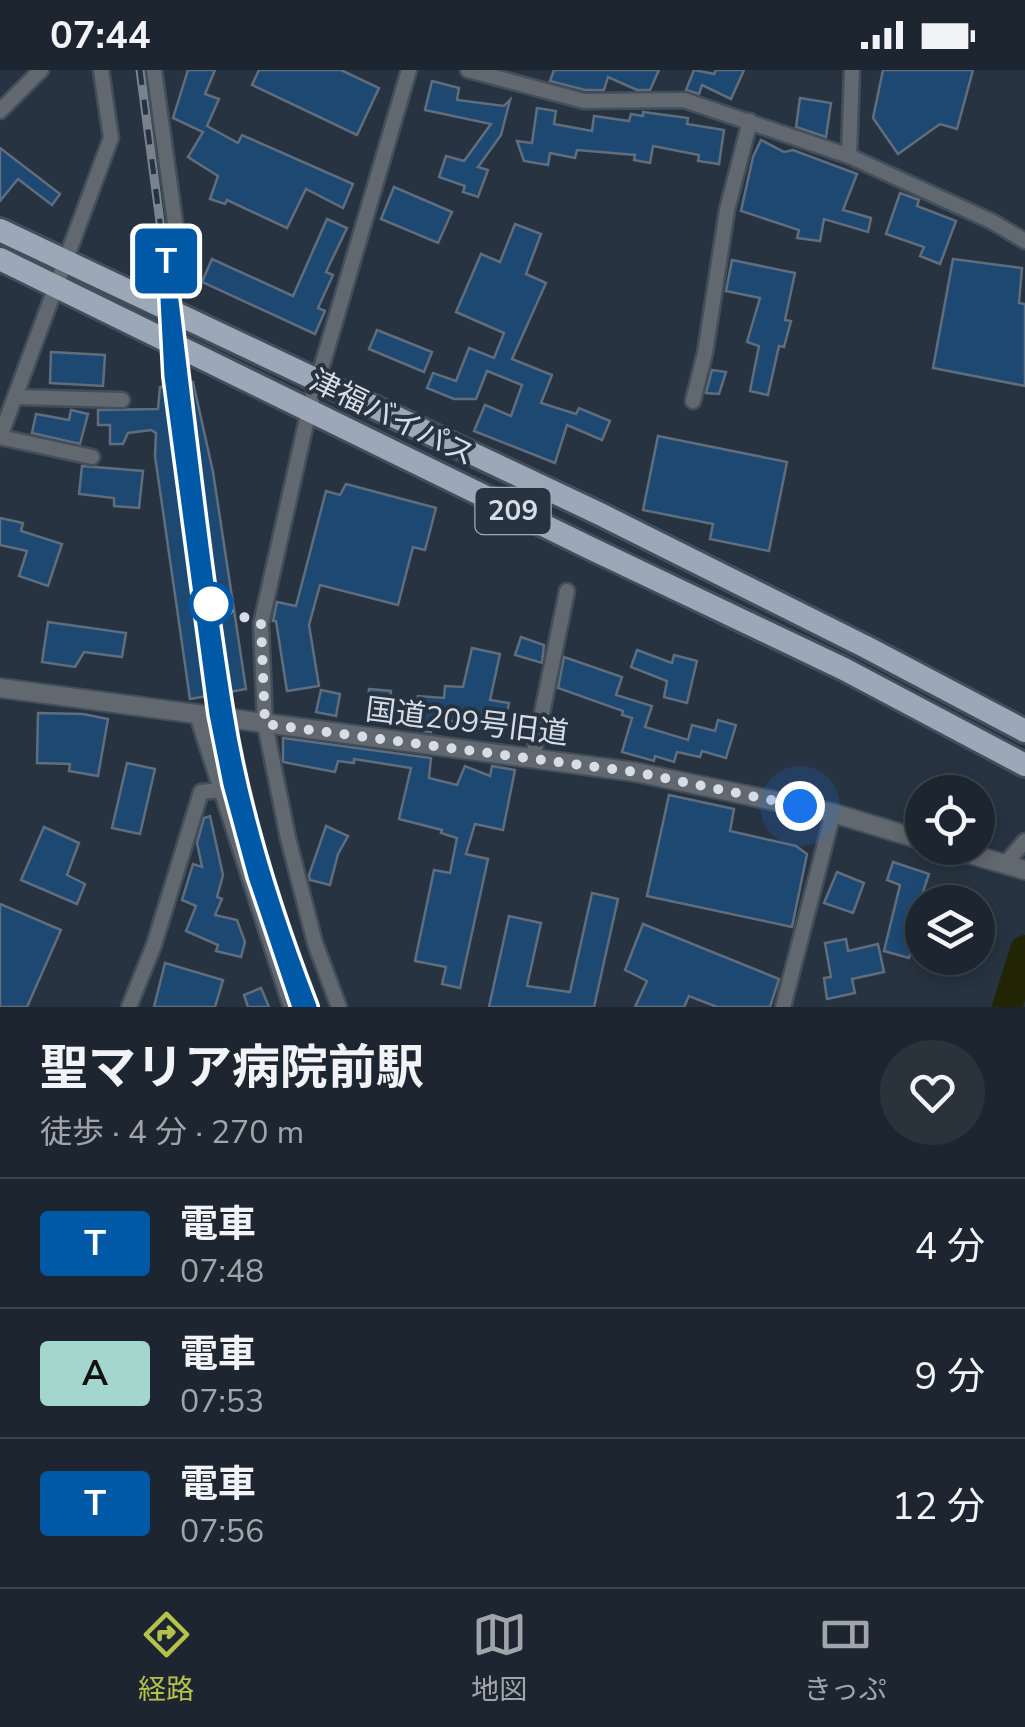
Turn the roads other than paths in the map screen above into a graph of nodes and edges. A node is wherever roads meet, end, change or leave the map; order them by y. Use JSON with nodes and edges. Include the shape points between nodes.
{"nodes":[{"id":1,"x":40,"y":70,"type":"edge"},
{"id":2,"x":101,"y":70,"type":"edge"},
{"id":3,"x":154,"y":70,"type":"edge"},
{"id":4,"x":409,"y":70,"type":"edge"},
{"id":5,"x":468,"y":70,"type":"edge"},
{"id":6,"x":852,"y":70,"type":"edge"},
{"id":7,"x":0,"y":111,"type":"edge"},
{"id":8,"x":750,"y":121,"type":"junction"},
{"id":9,"x":849,"y":156,"type":"junction"},
{"id":10,"x":0,"y":230,"type":"edge"},
{"id":11,"x":1025,"y":241,"type":"edge"},
{"id":12,"x":0,"y":259,"type":"edge"},
{"id":13,"x":64,"y":259,"type":"junction"},
{"id":14,"x":182,"y":266,"type":"dead end"},
{"id":15,"x":55,"y":287,"type":"junction"},
{"id":16,"x":319,"y":382,"type":"junction"},
{"id":17,"x":15,"y":397,"type":"junction"},
{"id":18,"x":122,"y":400,"type":"dead end"},
{"id":19,"x":693,"y":401,"type":"dead end"},
{"id":20,"x":309,"y":410,"type":"junction"},
{"id":21,"x":92,"y":457,"type":"dead end"},
{"id":22,"x":567,"y":591,"type":"dead end"},
{"id":23,"x":0,"y":688,"type":"edge"},
{"id":24,"x":196,"y":715,"type":"junction"},
{"id":25,"x":265,"y":724,"type":"junction"},
{"id":26,"x":1025,"y":732,"type":"edge"},
{"id":27,"x":533,"y":757,"type":"junction"},
{"id":28,"x":1025,"y":765,"type":"edge"},
{"id":29,"x":220,"y":790,"type":"junction"},
{"id":30,"x":833,"y":813,"type":"junction"},
{"id":31,"x":905,"y":835,"type":"edge"},
{"id":32,"x":1025,"y":841,"type":"edge"},
{"id":33,"x":995,"y":861,"type":"edge"},
{"id":34,"x":1005,"y":864,"type":"junction"},
{"id":35,"x":1025,"y":870,"type":"edge"},
{"id":36,"x":789,"y":1006,"type":"edge"},
{"id":37,"x":128,"y":1007,"type":"edge"},
{"id":38,"x":291,"y":1007,"type":"edge"},
{"id":39,"x":339,"y":1007,"type":"edge"}],
"edges":[{"from":1,"to":7,"type":"street"},
{"from":2,"to":13,"type":"street","via":[[111,138]]},
{"from":3,"to":14,"type":"street"},
{"from":4,"to":16,"type":"street"},
{"from":5,"to":8,"type":"street","via":[[584,101],[684,100]]},
{"from":6,"to":9,"type":"street"},
{"from":8,"to":9,"type":"street"},
{"from":8,"to":19,"type":"street"},
{"from":9,"to":11,"type":"street"},
{"from":10,"to":13,"type":"highway","name":"津福バイパス","number":"209"},
{"from":12,"to":15,"type":"highway","name":"津福バイパス","number":"209"},
{"from":13,"to":15,"type":"street"},
{"from":13,"to":16,"type":"highway","name":"津福バイパス","number":"209"},
{"from":15,"to":17,"type":"street"},
{"from":15,"to":20,"type":"highway","name":"津福バイパス","number":"209"},
{"from":16,"to":20,"type":"street"},
{"from":16,"to":26,"type":"highway","name":"津福バイパス","number":"209","via":[[636,532]]},
{"from":17,"to":18,"type":"street"},
{"from":17,"to":21,"type":"street","via":[[0,438]]},
{"from":20,"to":25,"type":"street","via":[[261,624]]},
{"from":20,"to":28,"type":"highway","name":"津福バイパス","number":"209","via":[[844,669]]},
{"from":22,"to":27,"type":"street"},
{"from":23,"to":24,"type":"street","name":"国道209号旧道"},
{"from":24,"to":25,"type":"street","name":"国道209号旧道"},
{"from":24,"to":29,"type":"street"},
{"from":25,"to":27,"type":"street","name":"国道209号旧道"},
{"from":25,"to":39,"type":"street","via":[[301,890]]},
{"from":27,"to":30,"type":"street","name":"国道209号旧道"},
{"from":29,"to":37,"type":"street","via":[[201,792],[154,946]]},
{"from":29,"to":38,"type":"street"},
{"from":30,"to":31,"type":"street","name":"国道209号旧道"},
{"from":30,"to":36,"type":"street"},
{"from":32,"to":34,"type":"street"},
{"from":33,"to":34,"type":"street"},
{"from":34,"to":35,"type":"street"}]}
